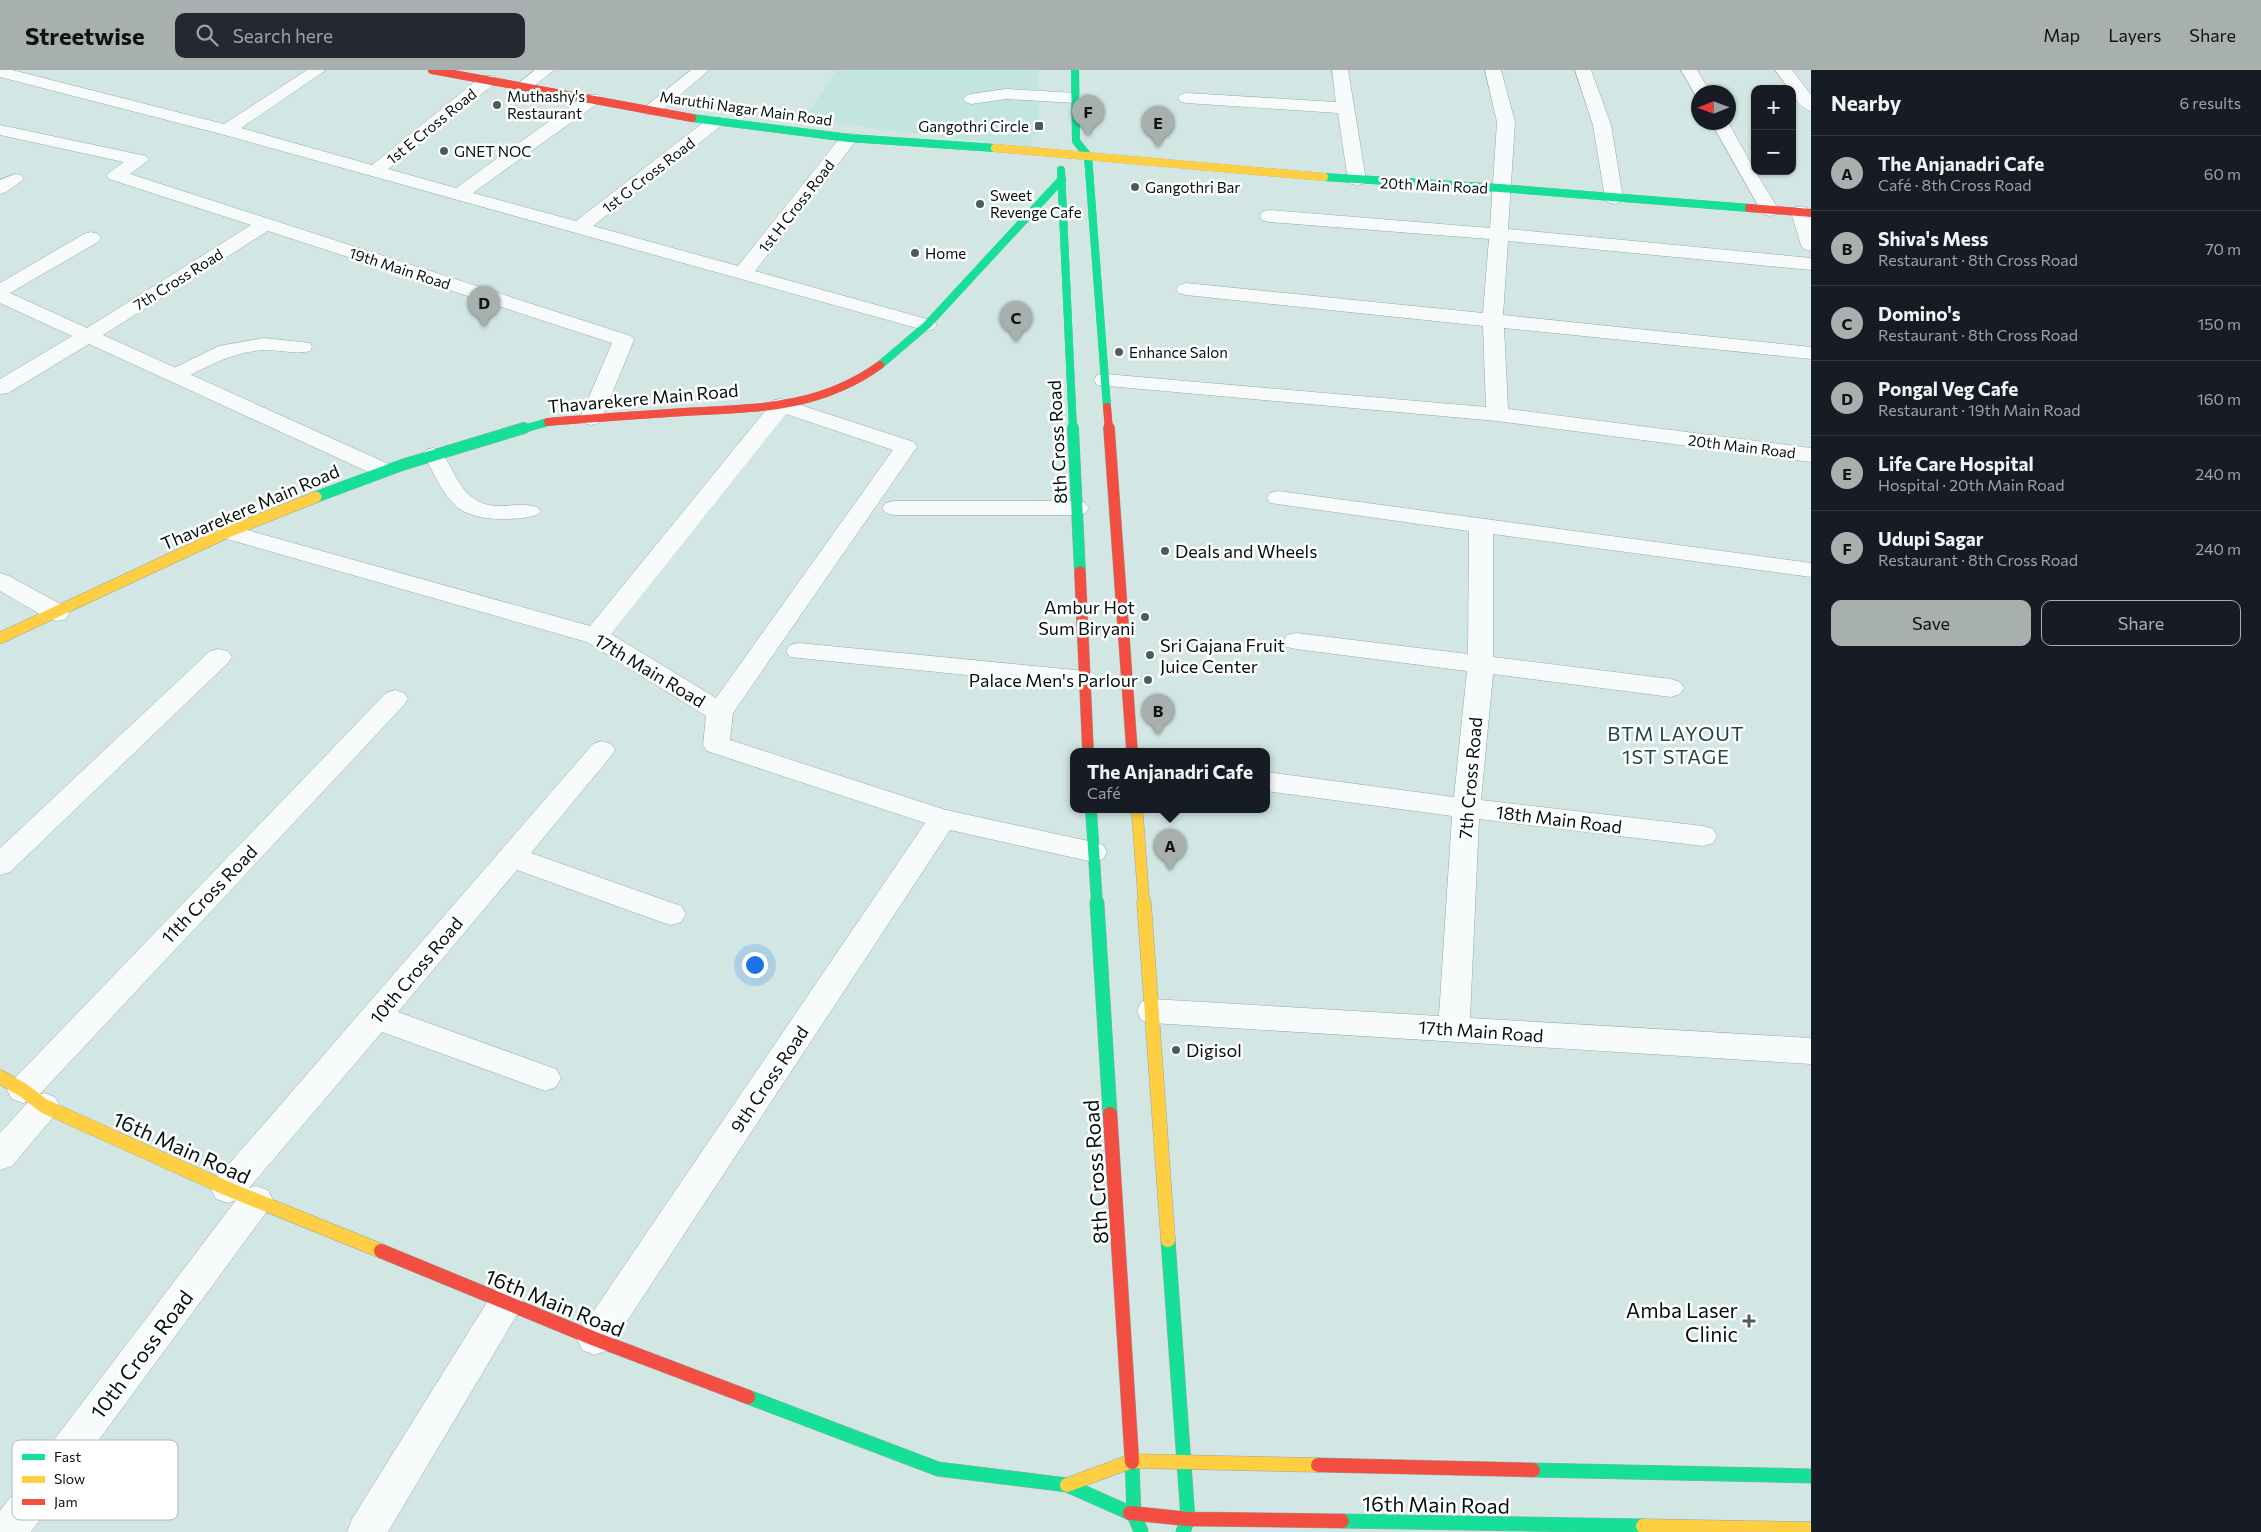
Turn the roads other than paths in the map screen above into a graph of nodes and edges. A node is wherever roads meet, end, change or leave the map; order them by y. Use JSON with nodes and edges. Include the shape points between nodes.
{"nodes":[{"id":1,"x":318,"y":70,"type":"edge"},
{"id":2,"x":432,"y":70,"type":"edge"},
{"id":3,"x":546,"y":70,"type":"edge"},
{"id":4,"x":701,"y":70,"type":"edge"},
{"id":5,"x":1075,"y":70,"type":"edge"},
{"id":6,"x":1340,"y":70,"type":"edge"},
{"id":7,"x":1492,"y":70,"type":"edge"},
{"id":8,"x":1583,"y":70,"type":"edge"},
{"id":9,"x":1689,"y":70,"type":"edge"},
{"id":10,"x":1783,"y":70,"type":"edge"},
{"id":11,"x":0,"y":72,"type":"edge"},
{"id":12,"x":488,"y":80,"type":"junction"},
{"id":13,"x":1698,"y":85,"type":"edge"},
{"id":14,"x":524,"y":86,"type":"junction"},
{"id":15,"x":1076,"y":98,"type":"junction"},
{"id":16,"x":1187,"y":98,"type":"dead end"},
{"id":17,"x":592,"y":99,"type":"junction"},
{"id":18,"x":971,"y":99,"type":"dead end"},
{"id":19,"x":1811,"y":106,"type":"edge"},
{"id":20,"x":1346,"y":108,"type":"junction"},
{"id":21,"x":652,"y":110,"type":"junction"},
{"id":22,"x":715,"y":122,"type":"junction"},
{"id":23,"x":0,"y":130,"type":"edge"},
{"id":24,"x":227,"y":130,"type":"junction"},
{"id":25,"x":1724,"y":130,"type":"edge"},
{"id":26,"x":849,"y":138,"type":"junction"},
{"id":27,"x":1076,"y":141,"type":"junction"},
{"id":28,"x":1058,"y":153,"type":"junction"},
{"id":29,"x":1088,"y":156,"type":"junction"},
{"id":30,"x":375,"y":171,"type":"junction"},
{"id":31,"x":1062,"y":179,"type":"junction"},
{"id":32,"x":1357,"y":180,"type":"junction"},
{"id":33,"x":1500,"y":188,"type":"junction"},
{"id":34,"x":459,"y":194,"type":"junction"},
{"id":35,"x":1614,"y":198,"type":"junction"},
{"id":36,"x":1770,"y":210,"type":"junction"},
{"id":37,"x":1805,"y":212,"type":"edge"},
{"id":38,"x":1269,"y":216,"type":"dead end"},
{"id":39,"x":268,"y":223,"type":"junction"},
{"id":40,"x":580,"y":227,"type":"junction"},
{"id":41,"x":1498,"y":234,"type":"junction"},
{"id":42,"x":91,"y":238,"type":"dead end"},
{"id":43,"x":1811,"y":245,"type":"edge"},
{"id":44,"x":1811,"y":264,"type":"edge"},
{"id":45,"x":743,"y":273,"type":"junction"},
{"id":46,"x":1186,"y":289,"type":"dead end"},
{"id":47,"x":0,"y":291,"type":"edge"},
{"id":48,"x":0,"y":296,"type":"edge"},
{"id":49,"x":1492,"y":319,"type":"junction"},
{"id":50,"x":928,"y":325,"type":"junction"},
{"id":51,"x":89,"y":335,"type":"junction"},
{"id":52,"x":302,"y":347,"type":"dead end"},
{"id":53,"x":1811,"y":353,"type":"edge"},
{"id":54,"x":176,"y":374,"type":"junction"},
{"id":55,"x":1105,"y":380,"type":"junction"},
{"id":56,"x":0,"y":388,"type":"edge"},
{"id":57,"x":782,"y":405,"type":"junction"},
{"id":58,"x":1497,"y":414,"type":"junction"},
{"id":59,"x":591,"y":418,"type":"junction"},
{"id":60,"x":433,"y":454,"type":"junction"},
{"id":61,"x":1811,"y":455,"type":"edge"},
{"id":62,"x":382,"y":470,"type":"junction"},
{"id":63,"x":1278,"y":498,"type":"dead end"},
{"id":64,"x":894,"y":508,"type":"dead end"},
{"id":65,"x":1078,"y":508,"type":"junction"},
{"id":66,"x":530,"y":511,"type":"dead end"},
{"id":67,"x":1481,"y":526,"type":"junction"},
{"id":68,"x":228,"y":532,"type":"junction"},
{"id":69,"x":1811,"y":570,"type":"edge"},
{"id":70,"x":0,"y":581,"type":"edge"},
{"id":71,"x":57,"y":613,"type":"junction"},
{"id":72,"x":596,"y":636,"type":"junction"},
{"id":73,"x":0,"y":638,"type":"edge"},
{"id":74,"x":1296,"y":641,"type":"dead end"},
{"id":75,"x":799,"y":652,"type":"dead end"},
{"id":76,"x":219,"y":657,"type":"dead end"},
{"id":77,"x":1480,"y":663,"type":"junction"},
{"id":78,"x":1085,"y":679,"type":"junction"},
{"id":79,"x":1671,"y":688,"type":"dead end"},
{"id":80,"x":395,"y":699,"type":"dead end"},
{"id":81,"x":720,"y":712,"type":"junction"},
{"id":82,"x":1088,"y":748,"type":"edge"},
{"id":83,"x":1132,"y":748,"type":"edge"},
{"id":84,"x":602,"y":750,"type":"dead end"},
{"id":85,"x":1270,"y":782,"type":"edge"},
{"id":86,"x":1466,"y":808,"type":"junction"},
{"id":87,"x":1091,"y":813,"type":"edge"},
{"id":88,"x":1137,"y":813,"type":"edge"},
{"id":89,"x":943,"y":819,"type":"junction"},
{"id":90,"x":1703,"y":836,"type":"dead end"},
{"id":91,"x":1093,"y":852,"type":"junction"},
{"id":92,"x":510,"y":857,"type":"junction"},
{"id":93,"x":0,"y":866,"type":"edge"},
{"id":94,"x":671,"y":914,"type":"dead end"},
{"id":95,"x":1152,"y":1010,"type":"junction"},
{"id":96,"x":376,"y":1017,"type":"junction"},
{"id":97,"x":1454,"y":1030,"type":"junction"},
{"id":98,"x":1811,"y":1051,"type":"edge"},
{"id":99,"x":546,"y":1078,"type":"dead end"},
{"id":100,"x":22,"y":1091,"type":"edge"},
{"id":101,"x":0,"y":1156,"type":"edge"},
{"id":102,"x":242,"y":1194,"type":"junction"},
{"id":103,"x":506,"y":1302,"type":"junction"},
{"id":104,"x":595,"y":1339,"type":"junction"},
{"id":105,"x":72,"y":1440,"type":"edge"},
{"id":106,"x":1132,"y":1461,"type":"junction"},
{"id":107,"x":1184,"y":1463,"type":"junction"},
{"id":108,"x":1811,"y":1476,"type":"edge"},
{"id":109,"x":1066,"y":1485,"type":"junction"},
{"id":110,"x":1134,"y":1516,"type":"junction"},
{"id":111,"x":1188,"y":1519,"type":"junction"},
{"id":112,"x":16,"y":1520,"type":"edge"},
{"id":113,"x":1811,"y":1529,"type":"edge"},
{"id":114,"x":8,"y":1532,"type":"edge"},
{"id":115,"x":366,"y":1532,"type":"edge"},
{"id":116,"x":1142,"y":1532,"type":"edge"},
{"id":117,"x":1183,"y":1532,"type":"edge"}],
"edges":[{"from":1,"to":24,"type":"street"},
{"from":2,"to":12,"type":"street","name":"Maruthi Nagar Main Road"},
{"from":3,"to":14,"type":"street"},
{"from":4,"to":21,"type":"street"},
{"from":5,"to":15,"type":"street"},
{"from":6,"to":20,"type":"street"},
{"from":7,"to":33,"type":"street","via":[[1506,122]]},
{"from":8,"to":35,"type":"street","via":[[1602,125]]},
{"from":9,"to":13,"type":"street"},
{"from":10,"to":19,"type":"street"},
{"from":11,"to":24,"type":"street"},
{"from":12,"to":14,"type":"street","name":"Maruthi Nagar Main Road"},
{"from":12,"to":30,"type":"street","name":"1st E Cross Road"},
{"from":14,"to":17,"type":"street","name":"Maruthi Nagar Main Road"},
{"from":15,"to":18,"type":"lane","via":[[1016,94]]},
{"from":15,"to":27,"type":"street"},
{"from":16,"to":20,"type":"street"},
{"from":17,"to":21,"type":"street","name":"Maruthi Nagar Main Road"},
{"from":17,"to":34,"type":"street"},
{"from":20,"to":32,"type":"street"},
{"from":21,"to":22,"type":"street","name":"Maruthi Nagar Main Road"},
{"from":22,"to":26,"type":"street","name":"Maruthi Nagar Main Road"},
{"from":22,"to":40,"type":"street","name":"1st G Cross Road"},
{"from":23,"to":39,"type":"street","via":[[140,160],[115,175]]},
{"from":24,"to":30,"type":"street"},
{"from":25,"to":36,"type":"street"},
{"from":26,"to":28,"type":"street","name":"Maruthi Nagar Main Road"},
{"from":26,"to":45,"type":"street","name":"1st H Cross Road"},
{"from":27,"to":28,"type":"street"},
{"from":27,"to":29,"type":"street"},
{"from":28,"to":29,"type":"street","name":"20th Main Road"},
{"from":28,"to":31,"type":"street","name":"8th Cross Road"},
{"from":29,"to":32,"type":"street","name":"20th Main Road"},
{"from":29,"to":55,"type":"street"},
{"from":30,"to":34,"type":"street"},
{"from":31,"to":50,"type":"street","name":"Thavarekere Main Road"},
{"from":31,"to":65,"type":"street","name":"8th Cross Road"},
{"from":32,"to":33,"type":"street","name":"20th Main Road"},
{"from":33,"to":35,"type":"street","name":"20th Main Road"},
{"from":33,"to":41,"type":"street"},
{"from":34,"to":40,"type":"street"},
{"from":35,"to":36,"type":"street","name":"20th Main Road"},
{"from":36,"to":37,"type":"street","name":"20th Main Road"},
{"from":37,"to":43,"type":"street"},
{"from":38,"to":41,"type":"street"},
{"from":39,"to":51,"type":"street","name":"7th Cross Road"},
{"from":39,"to":59,"type":"street","name":"19th Main Road","via":[[624,340]]},
{"from":40,"to":45,"type":"street"},
{"from":41,"to":44,"type":"street"},
{"from":41,"to":49,"type":"street"},
{"from":42,"to":47,"type":"street"},
{"from":45,"to":50,"type":"street"},
{"from":46,"to":49,"type":"street"},
{"from":48,"to":51,"type":"street"},
{"from":49,"to":53,"type":"street"},
{"from":49,"to":58,"type":"street"},
{"from":50,"to":57,"type":"street","name":"Thavarekere Main Road","via":[[864,379],[827,395]]},
{"from":51,"to":54,"type":"street"},
{"from":51,"to":56,"type":"street","name":"7th Cross Road"},
{"from":52,"to":54,"type":"lane","via":[[243,346],[226,350]]},
{"from":54,"to":62,"type":"street"},
{"from":55,"to":58,"type":"street","name":"20th Main Road"},
{"from":55,"to":83,"type":"street"},
{"from":57,"to":59,"type":"street","name":"Thavarekere Main Road"},
{"from":57,"to":72,"type":"street"},
{"from":57,"to":81,"type":"street","via":[[906,447]]},
{"from":58,"to":61,"type":"street","name":"20th Main Road"},
{"from":59,"to":60,"type":"street","name":"Thavarekere Main Road","via":[[548,422]]},
{"from":60,"to":62,"type":"street","name":"Thavarekere Main Road"},
{"from":60,"to":66,"type":"lane","via":[[460,499],[469,507],[500,512]]},
{"from":62,"to":68,"type":"street","name":"Thavarekere Main Road"},
{"from":63,"to":67,"type":"street"},
{"from":64,"to":65,"type":"street"},
{"from":65,"to":78,"type":"street","name":"8th Cross Road"},
{"from":67,"to":69,"type":"street"},
{"from":67,"to":77,"type":"street","name":"7th Cross Road"},
{"from":68,"to":71,"type":"street","name":"Thavarekere Main Road"},
{"from":68,"to":72,"type":"street","name":"17th Main Road"},
{"from":70,"to":71,"type":"street"},
{"from":71,"to":73,"type":"street","name":"Thavarekere Main Road"},
{"from":72,"to":81,"type":"street","name":"17th Main Road"},
{"from":74,"to":77,"type":"street"},
{"from":75,"to":78,"type":"street"},
{"from":76,"to":93,"type":"street"},
{"from":77,"to":79,"type":"street"},
{"from":77,"to":86,"type":"street","name":"7th Cross Road"},
{"from":78,"to":82,"type":"street","name":"8th Cross Road"},
{"from":80,"to":100,"type":"street","name":"11th Cross Road"},
{"from":81,"to":89,"type":"street","name":"17th Main Road","via":[[716,745]]},
{"from":84,"to":92,"type":"street","name":"10th Cross Road"},
{"from":85,"to":86,"type":"street","name":"18th Main Road"},
{"from":86,"to":90,"type":"street","name":"18th Main Road"},
{"from":86,"to":97,"type":"street","name":"7th Cross Road"},
{"from":87,"to":91,"type":"street","name":"8th Cross Road"},
{"from":88,"to":95,"type":"street"},
{"from":89,"to":91,"type":"street","name":"17th Main Road"},
{"from":89,"to":104,"type":"street","name":"9th Cross Road"},
{"from":91,"to":106,"type":"street","name":"8th Cross Road"},
{"from":92,"to":94,"type":"street"},
{"from":92,"to":96,"type":"street","name":"10th Cross Road"},
{"from":95,"to":97,"type":"street","name":"17th Main Road"},
{"from":95,"to":107,"type":"street"},
{"from":96,"to":99,"type":"street"},
{"from":96,"to":102,"type":"street","name":"10th Cross Road"},
{"from":97,"to":98,"type":"street","name":"17th Main Road"},
{"from":100,"to":101,"type":"street","name":"11th Cross Road"},
{"from":100,"to":102,"type":"street","name":"16th Main Road"},
{"from":102,"to":103,"type":"street","name":"16th Main Road"},
{"from":102,"to":105,"type":"street","name":"10th Cross Road"},
{"from":103,"to":104,"type":"street","name":"16th Main Road"},
{"from":103,"to":115,"type":"street"},
{"from":104,"to":109,"type":"street","name":"16th Main Road","via":[[938,1469]]},
{"from":106,"to":107,"type":"street","name":"16th Main Road"},
{"from":106,"to":109,"type":"street","name":"16th Main Road"},
{"from":106,"to":110,"type":"street","name":"8th Cross Road"},
{"from":107,"to":108,"type":"street","name":"16th Main Road"},
{"from":107,"to":111,"type":"street"},
{"from":109,"to":110,"type":"street","name":"16th Main Road"},
{"from":110,"to":111,"type":"street","name":"16th Main Road"},
{"from":110,"to":116,"type":"street","name":"8th Cross Road"},
{"from":111,"to":113,"type":"street","name":"16th Main Road"},
{"from":111,"to":117,"type":"street"},
{"from":112,"to":114,"type":"street","name":"10th Cross Road"}]}
